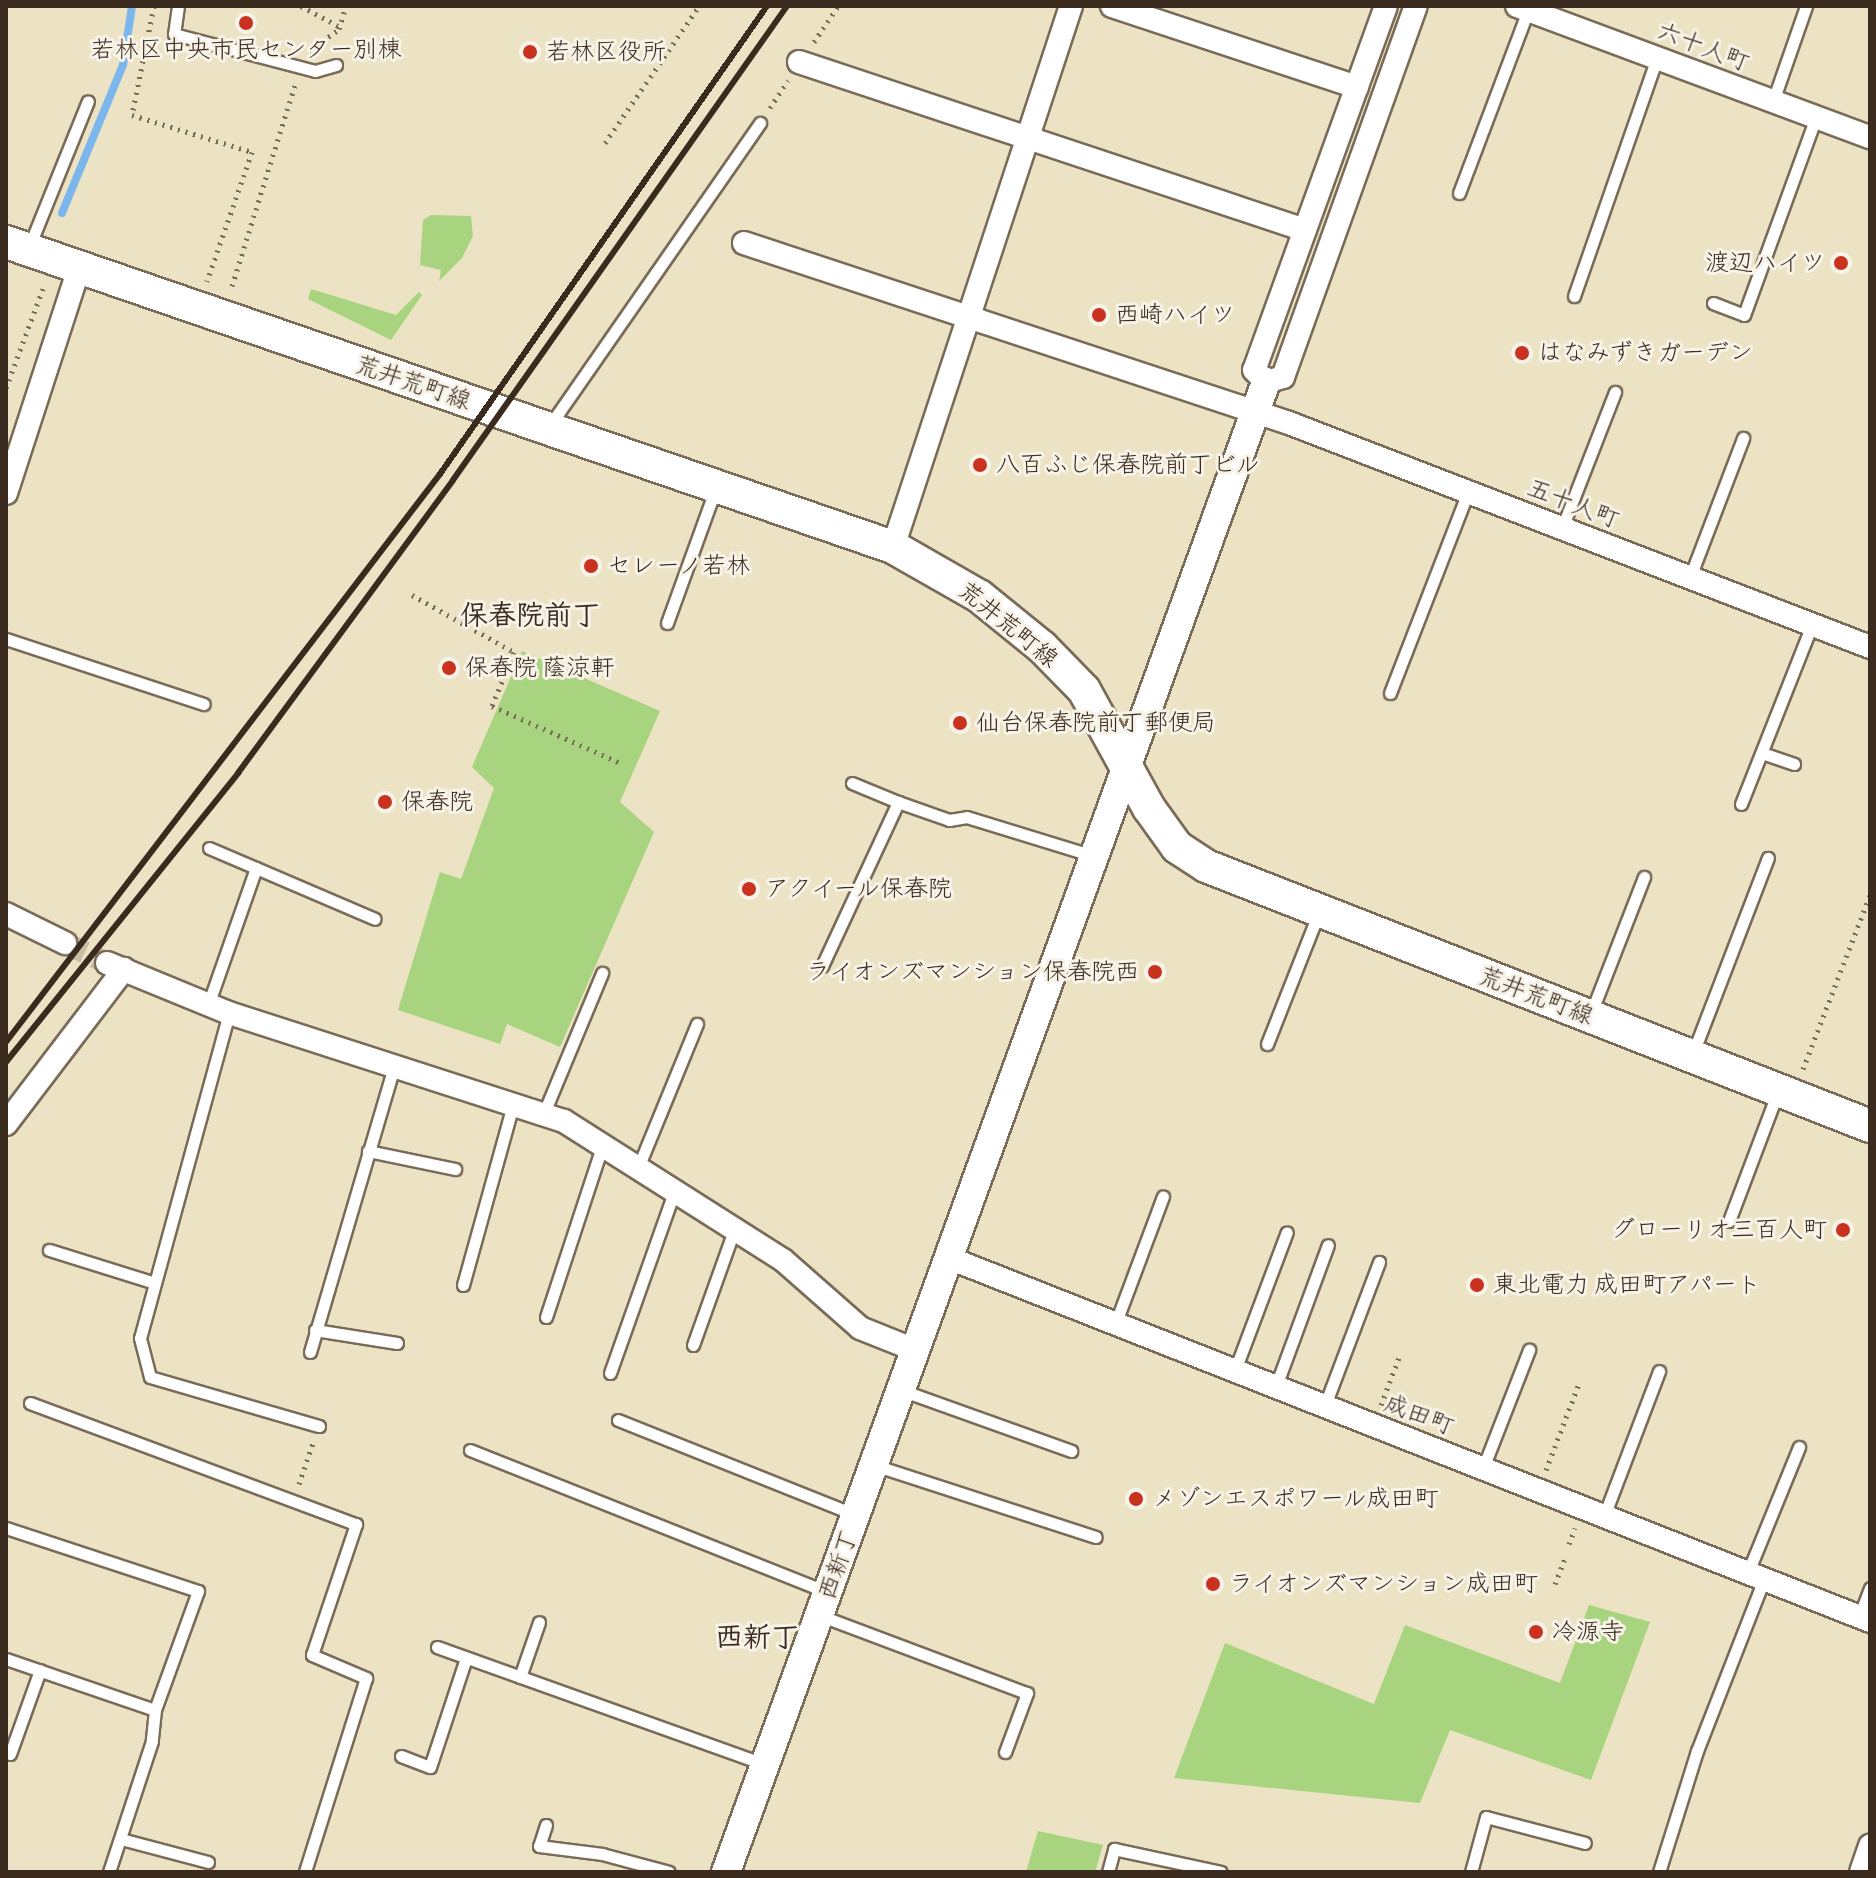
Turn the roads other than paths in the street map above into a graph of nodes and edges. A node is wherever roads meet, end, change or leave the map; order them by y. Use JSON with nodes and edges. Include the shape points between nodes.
{"nodes":[{"id":1,"x":178,"y":6,"type":"edge"},
{"id":2,"x":1071,"y":6,"type":"edge"},
{"id":3,"x":1112,"y":6,"type":"edge"},
{"id":4,"x":1386,"y":6,"type":"edge"},
{"id":5,"x":1416,"y":6,"type":"edge"},
{"id":6,"x":1806,"y":6,"type":"edge"},
{"id":7,"x":1522,"y":8,"type":"edge"},
{"id":8,"x":1657,"y":58,"type":"junction"},
{"id":9,"x":799,"y":62,"type":"dead end"},
{"id":10,"x":336,"y":65,"type":"dead end"},
{"id":11,"x":1357,"y":87,"type":"junction"},
{"id":12,"x":88,"y":101,"type":"dead end"},
{"id":13,"x":1773,"y":101,"type":"junction"},
{"id":14,"x":1816,"y":117,"type":"junction"},
{"id":15,"x":760,"y":123,"type":"dead end"},
{"id":16,"x":1029,"y":136,"type":"junction"},
{"id":17,"x":1870,"y":137,"type":"edge"},
{"id":18,"x":1459,"y":193,"type":"dead end"},
{"id":19,"x":1305,"y":230,"type":"junction"},
{"id":20,"x":744,"y":243,"type":"dead end"},
{"id":21,"x":17,"y":247,"type":"edge"},
{"id":22,"x":78,"y":271,"type":"junction"},
{"id":23,"x":1574,"y":296,"type":"dead end"},
{"id":24,"x":1713,"y":303,"type":"dead end"},
{"id":25,"x":969,"y":315,"type":"junction"},
{"id":26,"x":1266,"y":382,"type":"junction"},
{"id":27,"x":1615,"y":392,"type":"dead end"},
{"id":28,"x":1256,"y":412,"type":"junction"},
{"id":29,"x":547,"y":429,"type":"junction"},
{"id":30,"x":1743,"y":438,"type":"dead end"},
{"id":31,"x":717,"y":485,"type":"junction"},
{"id":32,"x":1468,"y":492,"type":"junction"},
{"id":33,"x":6,"y":493,"type":"edge"},
{"id":34,"x":1562,"y":528,"type":"junction"},
{"id":35,"x":893,"y":547,"type":"junction"},
{"id":36,"x":1690,"y":577,"type":"junction"},
{"id":37,"x":667,"y":623,"type":"dead end"},
{"id":38,"x":1812,"y":625,"type":"junction"},
{"id":39,"x":6,"y":639,"type":"edge"},
{"id":40,"x":1870,"y":647,"type":"edge"},
{"id":41,"x":1390,"y":693,"type":"dead end"},
{"id":42,"x":204,"y":704,"type":"dead end"},
{"id":43,"x":1762,"y":753,"type":"junction"},
{"id":44,"x":1126,"y":764,"type":"junction"},
{"id":45,"x":1794,"y":764,"type":"dead end"},
{"id":46,"x":852,"y":783,"type":"dead end"},
{"id":47,"x":898,"y":802,"type":"junction"},
{"id":48,"x":1741,"y":804,"type":"dead end"},
{"id":49,"x":209,"y":848,"type":"dead end"},
{"id":50,"x":1096,"y":857,"type":"junction"},
{"id":51,"x":1768,"y":858,"type":"dead end"},
{"id":52,"x":256,"y":868,"type":"junction"},
{"id":53,"x":1644,"y":877,"type":"dead end"},
{"id":54,"x":1319,"y":911,"type":"junction"},
{"id":55,"x":6,"y":914,"type":"edge"},
{"id":56,"x":375,"y":919,"type":"dead end"},
{"id":57,"x":65,"y":943,"type":"tunnel mouth"},
{"id":58,"x":822,"y":966,"type":"dead end"},
{"id":59,"x":602,"y":973,"type":"dead end"},
{"id":60,"x":219,"y":1009,"type":"junction"},
{"id":61,"x":1589,"y":1017,"type":"junction"},
{"id":62,"x":697,"y":1024,"type":"dead end"},
{"id":63,"x":1267,"y":1044,"type":"dead end"},
{"id":64,"x":1691,"y":1057,"type":"junction"},
{"id":65,"x":394,"y":1067,"type":"junction"},
{"id":66,"x":1785,"y":1093,"type":"junction"},
{"id":67,"x":513,"y":1105,"type":"junction"},
{"id":68,"x":543,"y":1115,"type":"junction"},
{"id":69,"x":6,"y":1124,"type":"edge"},
{"id":70,"x":1870,"y":1126,"type":"edge"},
{"id":71,"x":602,"y":1147,"type":"junction"},
{"id":72,"x":368,"y":1151,"type":"junction"},
{"id":73,"x":455,"y":1169,"type":"dead end"},
{"id":74,"x":637,"y":1171,"type":"junction"},
{"id":75,"x":673,"y":1195,"type":"junction"},
{"id":76,"x":1163,"y":1196,"type":"dead end"},
{"id":77,"x":1729,"y":1221,"type":"dead end"},
{"id":78,"x":1287,"y":1232,"type":"dead end"},
{"id":79,"x":733,"y":1233,"type":"junction"},
{"id":80,"x":1328,"y":1245,"type":"dead end"},
{"id":81,"x":49,"y":1250,"type":"dead end"},
{"id":82,"x":949,"y":1258,"type":"junction"},
{"id":83,"x":1379,"y":1262,"type":"dead end"},
{"id":84,"x":152,"y":1282,"type":"junction"},
{"id":85,"x":463,"y":1285,"type":"dead end"},
{"id":86,"x":546,"y":1317,"type":"dead end"},
{"id":87,"x":1116,"y":1322,"type":"junction"},
{"id":88,"x":315,"y":1330,"type":"junction"},
{"id":89,"x":397,"y":1343,"type":"dead end"},
{"id":90,"x":693,"y":1345,"type":"dead end"},
{"id":91,"x":915,"y":1350,"type":"junction"},
{"id":92,"x":1529,"y":1350,"type":"dead end"},
{"id":93,"x":310,"y":1352,"type":"dead end"},
{"id":94,"x":1235,"y":1370,"type":"junction"},
{"id":95,"x":1659,"y":1371,"type":"dead end"},
{"id":96,"x":610,"y":1373,"type":"dead end"},
{"id":97,"x":1276,"y":1386,"type":"junction"},
{"id":98,"x":900,"y":1390,"type":"junction"},
{"id":99,"x":30,"y":1403,"type":"dead end"},
{"id":100,"x":1325,"y":1405,"type":"junction"},
{"id":101,"x":618,"y":1420,"type":"dead end"},
{"id":102,"x":319,"y":1426,"type":"road end"},
{"id":103,"x":1799,"y":1447,"type":"dead end"},
{"id":104,"x":470,"y":1450,"type":"dead end"},
{"id":105,"x":1071,"y":1451,"type":"dead end"},
{"id":106,"x":874,"y":1465,"type":"junction"},
{"id":107,"x":1483,"y":1468,"type":"junction"},
{"id":108,"x":856,"y":1515,"type":"junction"},
{"id":109,"x":1604,"y":1516,"type":"junction"},
{"id":110,"x":6,"y":1528,"type":"edge"},
{"id":111,"x":1096,"y":1537,"type":"dead end"},
{"id":112,"x":1756,"y":1576,"type":"junction"},
{"id":113,"x":1870,"y":1588,"type":"edge"},
{"id":114,"x":823,"y":1603,"type":"junction"},
{"id":115,"x":1864,"y":1619,"type":"edge"},
{"id":116,"x":539,"y":1622,"type":"dead end"},
{"id":117,"x":437,"y":1647,"type":"dead end"},
{"id":118,"x":466,"y":1658,"type":"junction"},
{"id":119,"x":6,"y":1659,"type":"edge"},
{"id":120,"x":40,"y":1670,"type":"junction"},
{"id":121,"x":520,"y":1677,"type":"junction"},
{"id":122,"x":155,"y":1710,"type":"junction"},
{"id":123,"x":1005,"y":1752,"type":"dead end"},
{"id":124,"x":10,"y":1754,"type":"dead end"},
{"id":125,"x":401,"y":1756,"type":"dead end"},
{"id":126,"x":765,"y":1764,"type":"junction"},
{"id":127,"x":546,"y":1825,"type":"dead end"},
{"id":128,"x":121,"y":1839,"type":"junction"},
{"id":129,"x":1585,"y":1843,"type":"dead end"},
{"id":130,"x":1870,"y":1846,"type":"edge"},
{"id":131,"x":208,"y":1862,"type":"dead end"},
{"id":132,"x":109,"y":1872,"type":"edge"},
{"id":133,"x":305,"y":1872,"type":"edge"},
{"id":134,"x":669,"y":1872,"type":"edge"},
{"id":135,"x":726,"y":1872,"type":"edge"},
{"id":136,"x":1108,"y":1872,"type":"edge"},
{"id":137,"x":1221,"y":1872,"type":"edge"},
{"id":138,"x":1471,"y":1872,"type":"edge"},
{"id":139,"x":1659,"y":1872,"type":"edge"},
{"id":140,"x":1861,"y":1872,"type":"edge"}],
"edges":[{"from":1,"to":10,"type":"lane","via":[[174,34],[315,71]]},
{"from":2,"to":16,"type":"street"},
{"from":3,"to":11,"type":"street"},
{"from":4,"to":11,"type":"street"},
{"from":5,"to":26,"type":"street","via":[[1283,377]]},
{"from":6,"to":13,"type":"lane"},
{"from":7,"to":8,"type":"street","name":"六十人町"},
{"from":7,"to":18,"type":"lane"},
{"from":8,"to":13,"type":"street","name":"六十人町"},
{"from":8,"to":23,"type":"lane"},
{"from":9,"to":16,"type":"street"},
{"from":11,"to":19,"type":"street"},
{"from":12,"to":21,"type":"lane"},
{"from":13,"to":14,"type":"street","name":"六十人町"},
{"from":14,"to":17,"type":"street","name":"六十人町"},
{"from":14,"to":24,"type":"lane","via":[[1744,315]]},
{"from":15,"to":29,"type":"lane"},
{"from":16,"to":19,"type":"street"},
{"from":16,"to":25,"type":"street"},
{"from":19,"to":26,"type":"street","via":[[1254,370]]},
{"from":20,"to":25,"type":"street","name":"五十人町"},
{"from":21,"to":22,"type":"main road","name":"荒井荒町線"},
{"from":22,"to":29,"type":"main road","name":"荒井荒町線"},
{"from":22,"to":33,"type":"street"},
{"from":25,"to":28,"type":"street","name":"五十人町"},
{"from":25,"to":35,"type":"street"},
{"from":26,"to":28,"type":"street","name":"西新丁"},
{"from":27,"to":34,"type":"lane"},
{"from":28,"to":32,"type":"street","name":"五十人町"},
{"from":28,"to":44,"type":"street","name":"西新丁"},
{"from":29,"to":31,"type":"main road","name":"荒井荒町線"},
{"from":30,"to":36,"type":"lane"},
{"from":31,"to":35,"type":"main road","name":"荒井荒町線"},
{"from":31,"to":37,"type":"lane"},
{"from":32,"to":34,"type":"street","name":"五十人町"},
{"from":32,"to":41,"type":"lane"},
{"from":34,"to":36,"type":"street","name":"五十人町"},
{"from":35,"to":44,"type":"main road","name":"荒井荒町線","via":[[979,596],[1042,647],[1084,690]]},
{"from":36,"to":38,"type":"street","name":"五十人町"},
{"from":38,"to":40,"type":"street","name":"五十人町"},
{"from":38,"to":43,"type":"lane"},
{"from":39,"to":42,"type":"lane"},
{"from":43,"to":45,"type":"lane"},
{"from":43,"to":48,"type":"lane"},
{"from":44,"to":50,"type":"street","name":"西新丁"},
{"from":44,"to":54,"type":"main road","name":"荒井荒町線","via":[[1149,808],[1184,852],[1222,873]]},
{"from":46,"to":47,"type":"lane"},
{"from":47,"to":50,"type":"lane","via":[[949,820],[967,817]]},
{"from":47,"to":58,"type":"lane"},
{"from":49,"to":52,"type":"lane"},
{"from":50,"to":82,"type":"street","name":"西新丁"},
{"from":51,"to":64,"type":"lane"},
{"from":52,"to":56,"type":"lane"},
{"from":52,"to":60,"type":"lane"},
{"from":53,"to":61,"type":"lane"},
{"from":54,"to":61,"type":"main road","name":"荒井荒町線"},
{"from":54,"to":63,"type":"lane"},
{"from":55,"to":57,"type":"street"},
{"from":59,"to":68,"type":"lane"},
{"from":60,"to":65,"type":"street"},
{"from":60,"to":69,"type":"street","via":[[116,966]]},
{"from":60,"to":84,"type":"lane"},
{"from":61,"to":64,"type":"main road","name":"荒井荒町線"},
{"from":62,"to":74,"type":"lane"},
{"from":64,"to":66,"type":"main road","name":"荒井荒町線"},
{"from":65,"to":67,"type":"street"},
{"from":65,"to":72,"type":"lane"},
{"from":66,"to":70,"type":"main road","name":"荒井荒町線"},
{"from":66,"to":77,"type":"lane"},
{"from":67,"to":68,"type":"street"},
{"from":67,"to":85,"type":"lane"},
{"from":68,"to":71,"type":"street","via":[[564,1121]]},
{"from":71,"to":74,"type":"street"},
{"from":71,"to":86,"type":"lane"},
{"from":72,"to":73,"type":"lane"},
{"from":72,"to":88,"type":"lane"},
{"from":74,"to":75,"type":"street"},
{"from":75,"to":79,"type":"street"},
{"from":75,"to":96,"type":"lane"},
{"from":76,"to":87,"type":"lane"},
{"from":78,"to":94,"type":"lane"},
{"from":79,"to":90,"type":"lane"},
{"from":79,"to":91,"type":"street","via":[[783,1260],[860,1328]]},
{"from":80,"to":97,"type":"lane"},
{"from":81,"to":84,"type":"lane"},
{"from":82,"to":87,"type":"street","name":"成田町"},
{"from":82,"to":91,"type":"street","name":"西新丁"},
{"from":83,"to":100,"type":"lane"},
{"from":84,"to":102,"type":"lane","via":[[140,1338],[150,1377]]},
{"from":87,"to":94,"type":"street","name":"成田町"},
{"from":88,"to":89,"type":"lane"},
{"from":88,"to":93,"type":"lane"},
{"from":91,"to":98,"type":"street","name":"西新丁"},
{"from":92,"to":107,"type":"lane"},
{"from":94,"to":97,"type":"street","name":"成田町"},
{"from":95,"to":109,"type":"lane"},
{"from":97,"to":100,"type":"street","name":"成田町"},
{"from":98,"to":105,"type":"lane"},
{"from":98,"to":106,"type":"street","name":"西新丁"},
{"from":99,"to":133,"type":"lane","via":[[356,1524],[312,1655],[366,1678]]},
{"from":100,"to":107,"type":"street","name":"成田町"},
{"from":101,"to":108,"type":"lane"},
{"from":103,"to":112,"type":"lane"},
{"from":104,"to":114,"type":"lane"},
{"from":106,"to":108,"type":"street","name":"西新丁"},
{"from":106,"to":111,"type":"lane"},
{"from":107,"to":109,"type":"street","name":"成田町"},
{"from":108,"to":114,"type":"street","name":"西新丁"},
{"from":109,"to":112,"type":"street","name":"成田町"},
{"from":110,"to":122,"type":"lane","via":[[198,1591]]},
{"from":112,"to":115,"type":"street","name":"成田町"},
{"from":112,"to":139,"type":"lane"},
{"from":113,"to":115,"type":"lane"},
{"from":114,"to":123,"type":"lane","via":[[1027,1693]]},
{"from":114,"to":126,"type":"street","name":"西新丁"},
{"from":116,"to":121,"type":"lane"},
{"from":117,"to":118,"type":"lane"},
{"from":118,"to":121,"type":"lane"},
{"from":118,"to":125,"type":"lane","via":[[430,1767]]},
{"from":119,"to":120,"type":"lane"},
{"from":120,"to":122,"type":"lane"},
{"from":120,"to":124,"type":"lane"},
{"from":121,"to":126,"type":"lane"},
{"from":122,"to":128,"type":"lane","via":[[152,1741]]},
{"from":126,"to":135,"type":"street","name":"西新丁"},
{"from":127,"to":134,"type":"lane","via":[[539,1846],[602,1854]]},
{"from":128,"to":131,"type":"lane"},
{"from":128,"to":132,"type":"lane"},
{"from":129,"to":138,"type":"lane","via":[[1486,1817]]},
{"from":130,"to":140,"type":"street"},
{"from":136,"to":137,"type":"lane","via":[[1114,1849]]}]}
